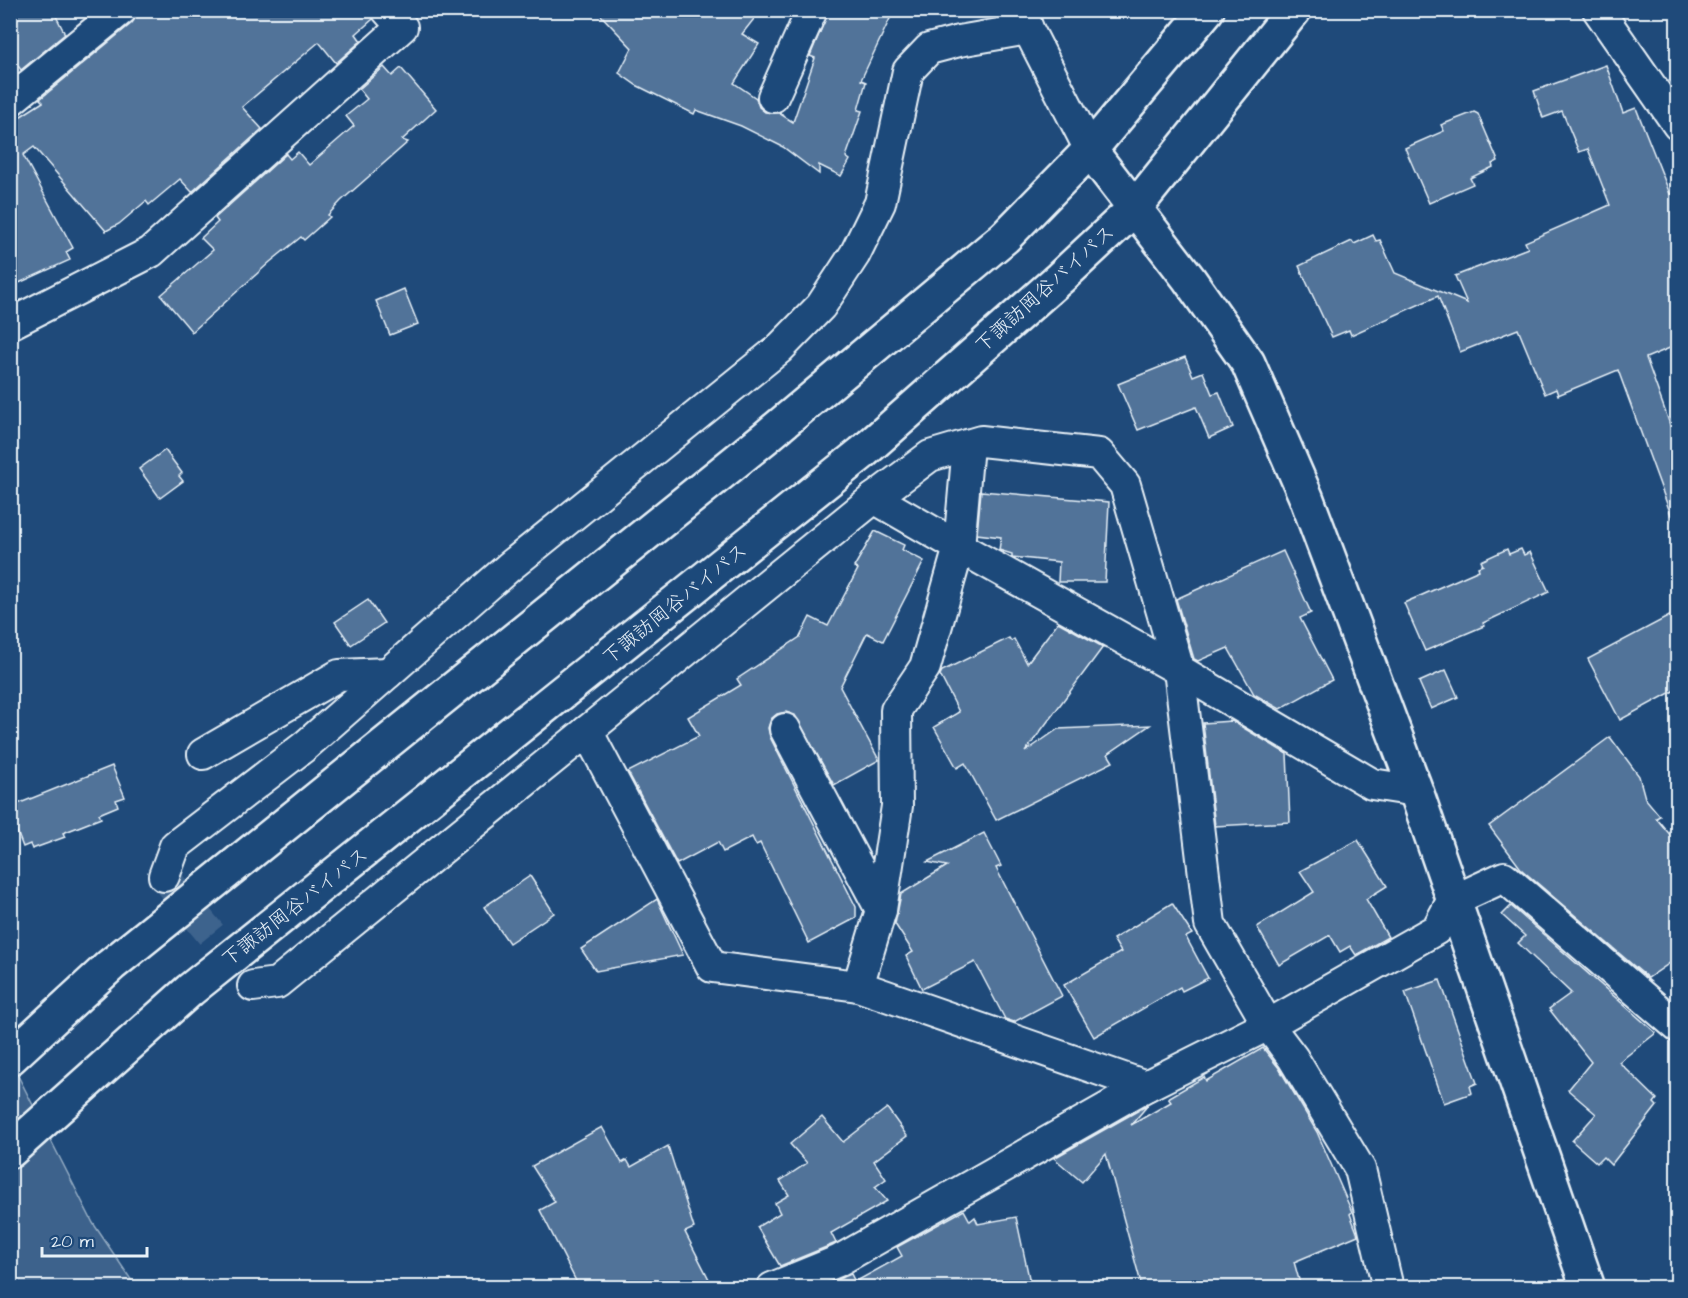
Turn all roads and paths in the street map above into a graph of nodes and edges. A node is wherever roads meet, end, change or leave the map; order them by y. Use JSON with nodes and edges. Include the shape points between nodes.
{"nodes":[{"id":1,"x":121,"y":10,"type":"edge"},
{"id":2,"x":387,"y":10,"type":"edge"},
{"id":3,"x":812,"y":10,"type":"edge"},
{"id":4,"x":1207,"y":10,"type":"edge"},
{"id":5,"x":1294,"y":10,"type":"edge"},
{"id":6,"x":1598,"y":10,"type":"edge"},
{"id":7,"x":1025,"y":20,"type":"edge"},
{"id":8,"x":91,"y":21,"type":"edge"},
{"id":9,"x":772,"y":97,"type":"dead end"},
{"id":10,"x":10,"y":101,"type":"edge"},
{"id":11,"x":1677,"y":125,"type":"edge"},
{"id":12,"x":1090,"y":150,"type":"junction"},
{"id":13,"x":1134,"y":209,"type":"junction"},
{"id":14,"x":10,"y":324,"type":"edge"},
{"id":15,"x":968,"y":445,"type":"junction"},
{"id":16,"x":874,"y":498,"type":"junction"},
{"id":17,"x":959,"y":547,"type":"junction"},
{"id":18,"x":1179,"y":670,"type":"junction"},
{"id":19,"x":388,"y":673,"type":"junction"},
{"id":20,"x":785,"y":729,"type":"dead end"},
{"id":21,"x":587,"y":731,"type":"junction"},
{"id":22,"x":203,"y":754,"type":"dead end"},
{"id":23,"x":1416,"y":791,"type":"junction"},
{"id":24,"x":164,"y":876,"type":"dead end"},
{"id":25,"x":1452,"y":901,"type":"junction"},
{"id":26,"x":881,"y":910,"type":"junction"},
{"id":27,"x":253,"y":986,"type":"dead end"},
{"id":28,"x":858,"y":986,"type":"junction"},
{"id":29,"x":1268,"y":1025,"type":"junction"},
{"id":30,"x":1677,"y":1027,"type":"edge"},
{"id":31,"x":10,"y":1058,"type":"edge"},
{"id":32,"x":1146,"y":1086,"type":"junction"},
{"id":33,"x":10,"y":1151,"type":"edge"},
{"id":34,"x":772,"y":1287,"type":"edge"},
{"id":35,"x":1388,"y":1287,"type":"edge"},
{"id":36,"x":1588,"y":1287,"type":"edge"}],
"edges":[{"from":1,"to":8,"type":"street"},
{"from":2,"to":14,"type":"street","via":[[402,27],[151,252]]},
{"from":3,"to":9,"type":"street"},
{"from":4,"to":12,"type":"main road"},
{"from":5,"to":13,"type":"main road","name":"下諏訪岡谷バイパス"},
{"from":6,"to":11,"type":"street"},
{"from":7,"to":12,"type":"street"},
{"from":7,"to":19,"type":"street","via":[[929,49],[908,71],[880,203],[855,254],[821,306],[779,349],[722,381]]},
{"from":8,"to":10,"type":"street"},
{"from":12,"to":13,"type":"main road"},
{"from":12,"to":31,"type":"main road","via":[[996,244],[766,437],[111,965]]},
{"from":13,"to":23,"type":"main road","via":[[1248,363],[1306,497]]},
{"from":13,"to":33,"type":"main road","name":"下諏訪岡谷バイパス","via":[[862,453],[190,990]]},
{"from":15,"to":16,"type":"street","via":[[930,456]]},
{"from":15,"to":17,"type":"street"},
{"from":15,"to":18,"type":"street","via":[[981,441],[1099,454],[1125,485]]},
{"from":16,"to":17,"type":"street"},
{"from":16,"to":21,"type":"street"},
{"from":17,"to":18,"type":"street"},
{"from":17,"to":26,"type":"street","via":[[925,667],[896,710],[897,806]]},
{"from":18,"to":23,"type":"street","via":[[1372,784]]},
{"from":18,"to":29,"type":"street","via":[[1210,924]]},
{"from":19,"to":22,"type":"street","via":[[339,675]]},
{"from":19,"to":24,"type":"street","via":[[304,746],[175,846]]},
{"from":20,"to":26,"type":"street"},
{"from":21,"to":27,"type":"street","via":[[277,983]]},
{"from":21,"to":28,"type":"street","via":[[712,967]]},
{"from":23,"to":25,"type":"main road"},
{"from":25,"to":29,"type":"street","via":[[1437,929]]},
{"from":25,"to":30,"type":"street","via":[[1504,877]]},
{"from":25,"to":36,"type":"main road"},
{"from":26,"to":28,"type":"street"},
{"from":28,"to":32,"type":"street"},
{"from":29,"to":32,"type":"street"},
{"from":29,"to":35,"type":"street","via":[[1293,1058],[1360,1169]]},
{"from":32,"to":34,"type":"street","via":[[838,1261]]}]}
